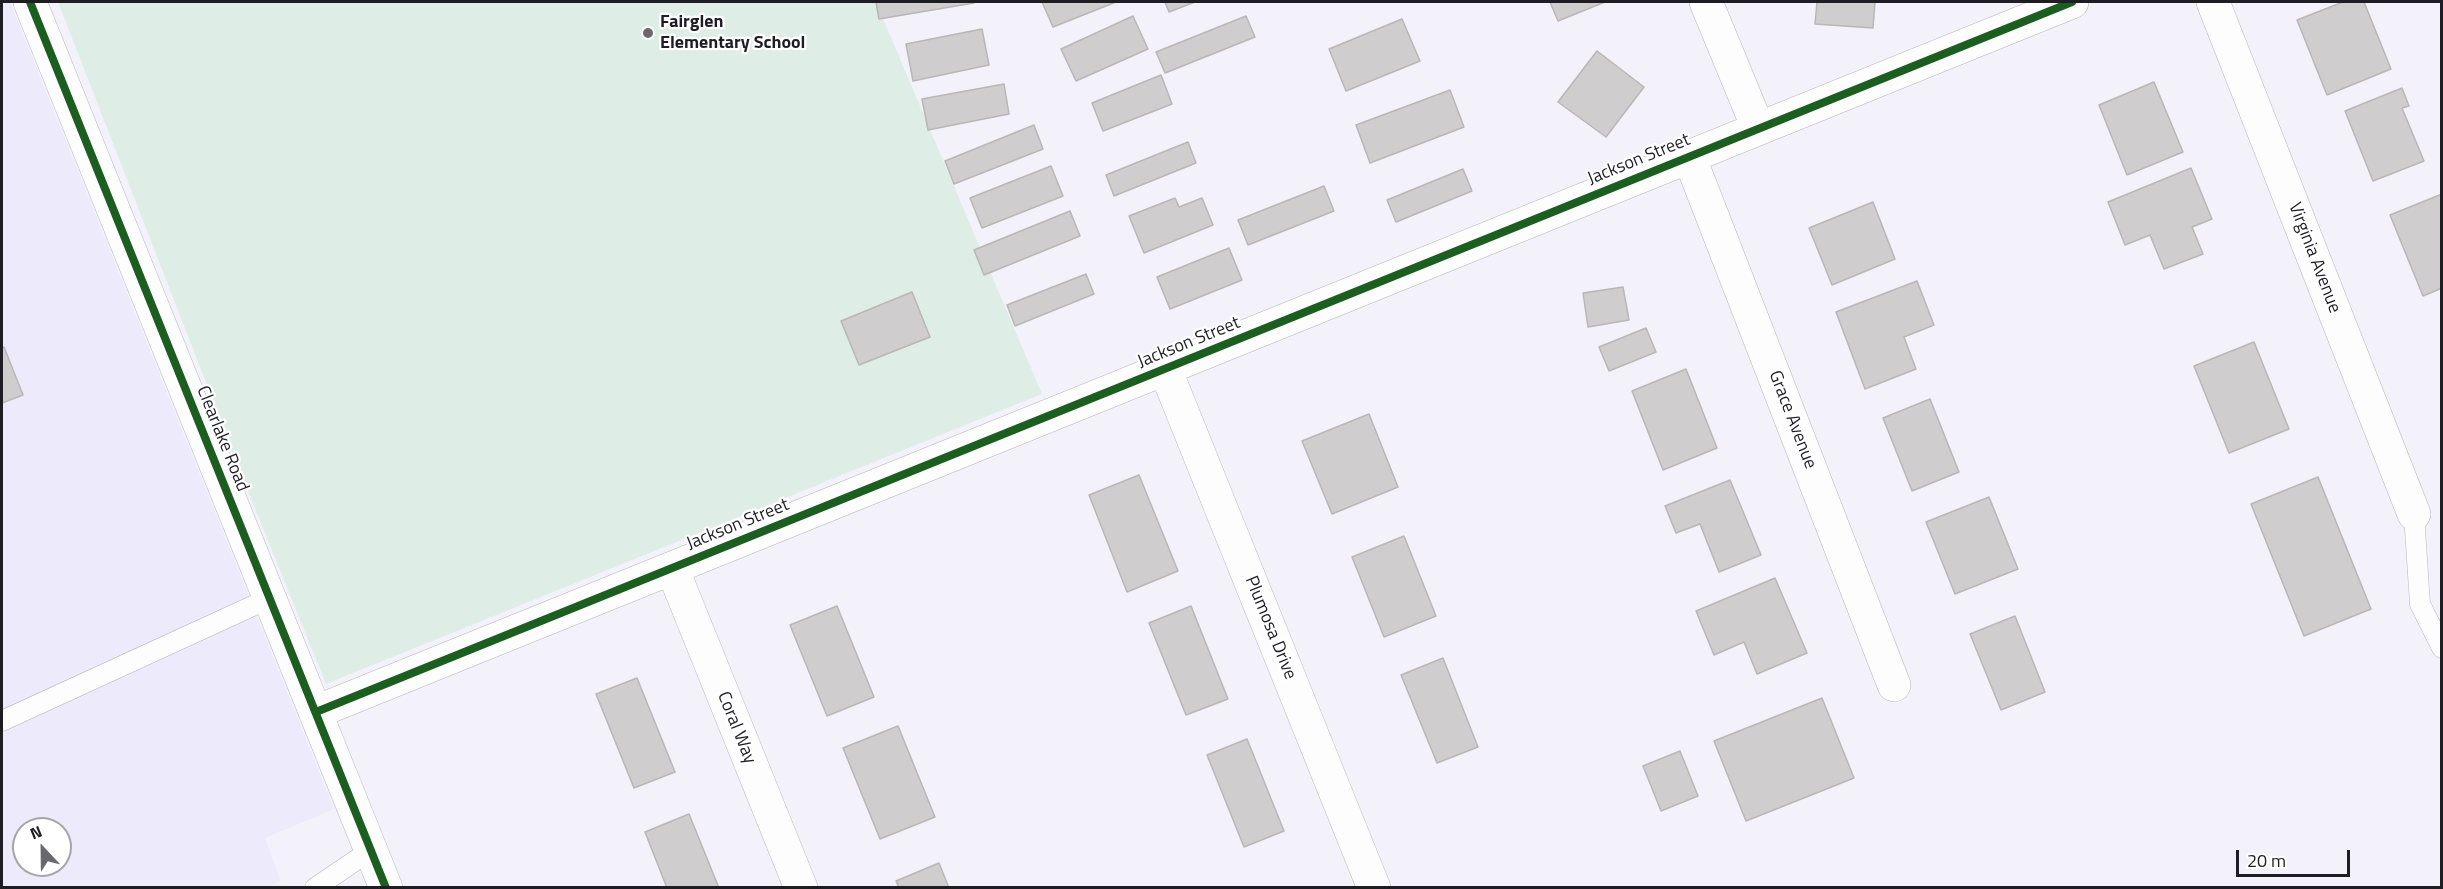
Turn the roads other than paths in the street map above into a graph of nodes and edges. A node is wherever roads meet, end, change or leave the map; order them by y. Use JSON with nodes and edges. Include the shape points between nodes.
{"nodes":[{"id":1,"x":30,"y":2,"type":"edge"},
{"id":2,"x":1706,"y":2,"type":"edge"},
{"id":3,"x":2072,"y":2,"type":"edge"},
{"id":4,"x":2213,"y":2,"type":"edge"},
{"id":5,"x":1758,"y":128,"type":"junction"},
{"id":6,"x":1689,"y":156,"type":"junction"},
{"id":7,"x":1165,"y":369,"type":"junction"},
{"id":8,"x":2414,"y":514,"type":"joint"},
{"id":9,"x":672,"y":568,"type":"junction"},
{"id":10,"x":270,"y":598,"type":"junction"},
{"id":11,"x":2442,"y":648,"type":"edge"},
{"id":12,"x":1894,"y":684,"type":"dead end"},
{"id":13,"x":316,"y":712,"type":"junction"},
{"id":14,"x":2,"y":721,"type":"edge"},
{"id":15,"x":371,"y":850,"type":"junction"},
{"id":16,"x":315,"y":888,"type":"edge"},
{"id":17,"x":386,"y":888,"type":"edge"},
{"id":18,"x":801,"y":888,"type":"edge"},
{"id":19,"x":1374,"y":888,"type":"edge"}],
"edges":[{"from":1,"to":10,"type":"street","name":"Clearlake Road"},
{"from":2,"to":5,"type":"street"},
{"from":3,"to":5,"type":"street","name":"Jackson Street"},
{"from":4,"to":8,"type":"street","name":"Virginia Avenue"},
{"from":5,"to":6,"type":"street","name":"Jackson Street"},
{"from":6,"to":7,"type":"street","name":"Jackson Street"},
{"from":6,"to":12,"type":"street","name":"Grace Avenue"},
{"from":7,"to":9,"type":"street","name":"Jackson Street"},
{"from":7,"to":19,"type":"street","name":"Plumosa Drive"},
{"from":8,"to":11,"type":"lane","via":[[2420,604]]},
{"from":9,"to":13,"type":"street","name":"Jackson Street"},
{"from":9,"to":18,"type":"street","name":"Coral Way"},
{"from":10,"to":13,"type":"street","name":"Clearlake Road"},
{"from":10,"to":14,"type":"lane"},
{"from":13,"to":15,"type":"street","name":"Clearlake Road"},
{"from":15,"to":16,"type":"lane"},
{"from":15,"to":17,"type":"street","name":"Clearlake Road"}]}
